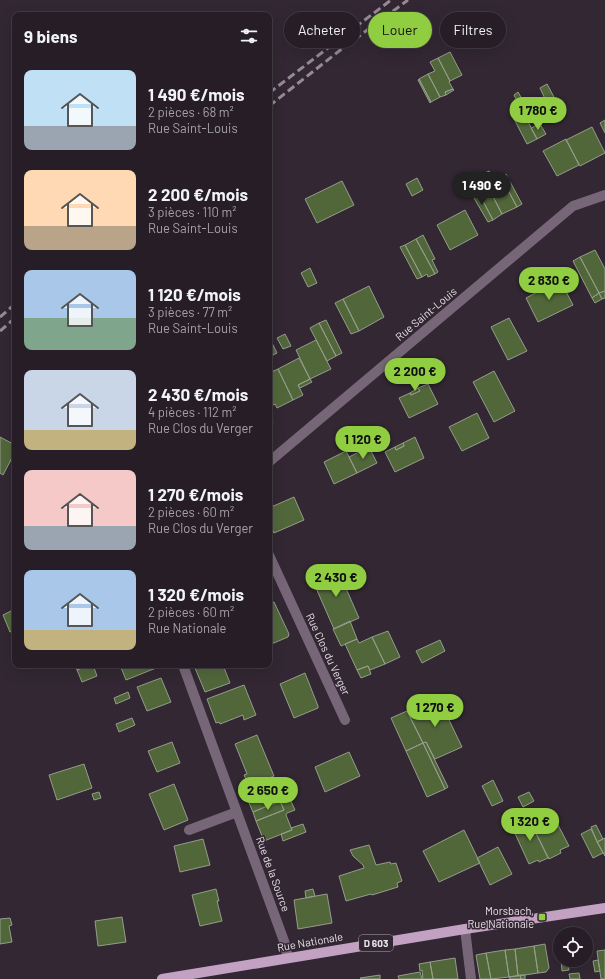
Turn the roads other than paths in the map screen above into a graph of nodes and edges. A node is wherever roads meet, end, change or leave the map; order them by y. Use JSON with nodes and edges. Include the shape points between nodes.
{"nodes":[{"id":1,"x":605,"y":195,"type":"edge"},
{"id":2,"x":272,"y":459,"type":"edge"},
{"id":3,"x":272,"y":562,"type":"edge"},
{"id":4,"x":184,"y":668,"type":"edge"},
{"id":5,"x":345,"y":720,"type":"dead end"},
{"id":6,"x":237,"y":812,"type":"junction"},
{"id":7,"x":189,"y":830,"type":"dead end"},
{"id":8,"x":605,"y":908,"type":"edge"},
{"id":9,"x":465,"y":929,"type":"junction"},
{"id":10,"x":288,"y":958,"type":"junction"},
{"id":11,"x":162,"y":979,"type":"edge"},
{"id":12,"x":471,"y":979,"type":"edge"}],
"edges":[{"from":1,"to":2,"type":"street","name":"Rue Saint-Louis","via":[[573,206]]},
{"from":3,"to":5,"type":"street","name":"Rue Clos du Verger"},
{"from":4,"to":6,"type":"street","name":"Rue de la Source"},
{"from":6,"to":7,"type":"street"},
{"from":6,"to":10,"type":"street","name":"Rue de la Source"},
{"from":8,"to":9,"type":"main road","name":"Rue Nationale","number":"D 603"},
{"from":9,"to":10,"type":"main road","name":"Rue Nationale","number":"D 603"},
{"from":9,"to":12,"type":"street"},
{"from":10,"to":11,"type":"main road","name":"Rue Nationale","number":"D 603"}]}
